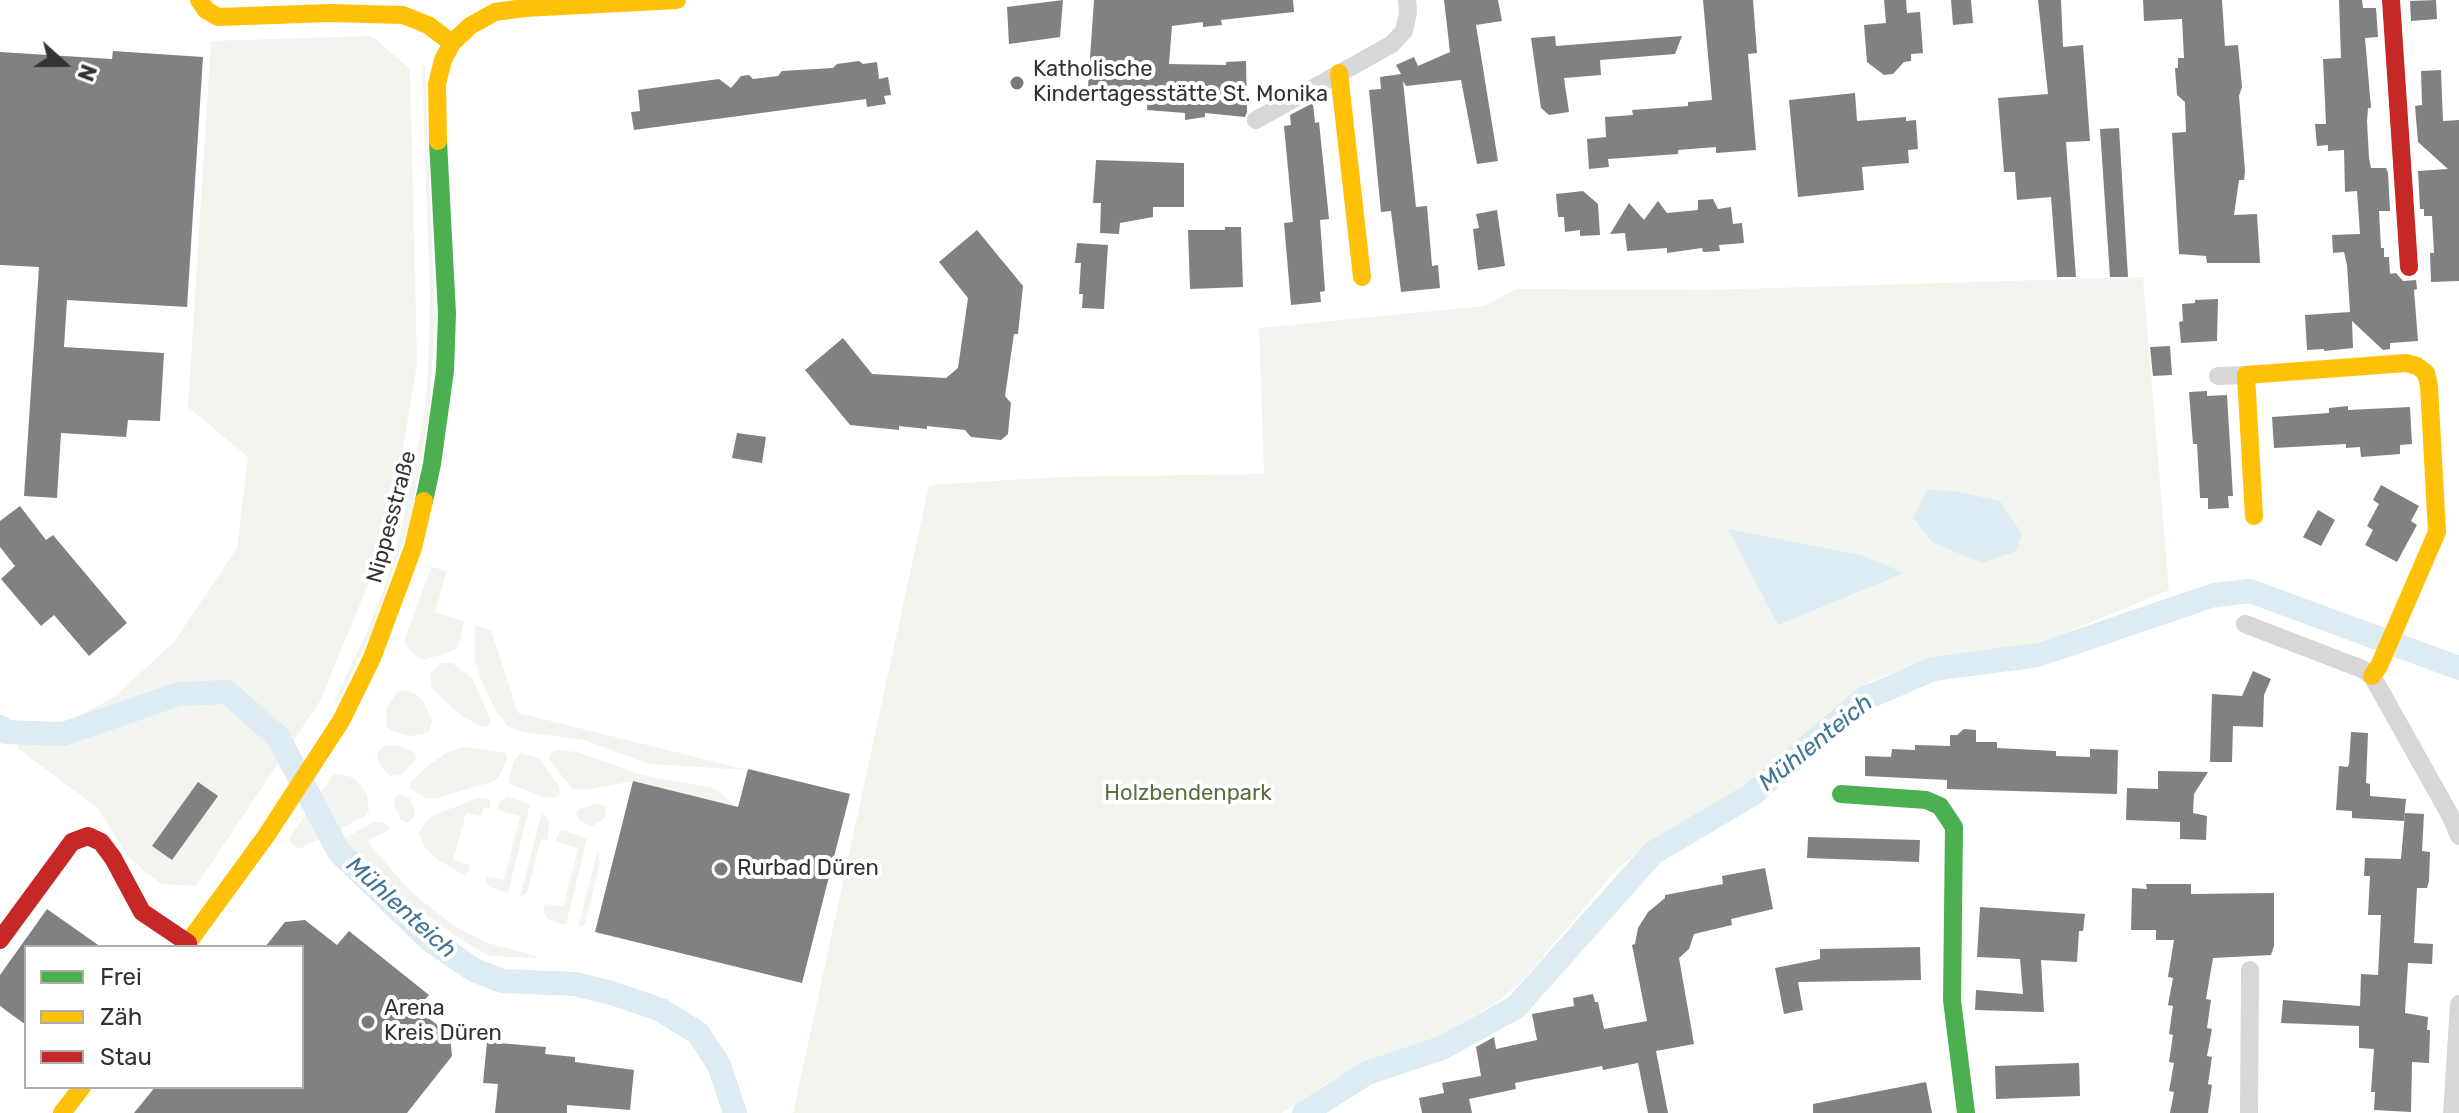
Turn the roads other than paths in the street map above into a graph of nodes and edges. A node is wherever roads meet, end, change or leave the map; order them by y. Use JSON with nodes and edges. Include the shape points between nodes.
{"nodes":[{"id":1,"x":199,"y":0,"type":"edge"},
{"id":2,"x":677,"y":0,"type":"edge"},
{"id":3,"x":1407,"y":0,"type":"edge"},
{"id":4,"x":2391,"y":0,"type":"edge"},
{"id":5,"x":452,"y":43,"type":"junction"},
{"id":6,"x":1339,"y":73,"type":"junction"},
{"id":7,"x":1256,"y":120,"type":"dead end"},
{"id":8,"x":2409,"y":267,"type":"dead end"},
{"id":9,"x":1362,"y":277,"type":"dead end"},
{"id":10,"x":2246,"y":375,"type":"junction"},
{"id":11,"x":2218,"y":376,"type":"dead end"},
{"id":12,"x":2254,"y":516,"type":"dead end"},
{"id":13,"x":2245,"y":624,"type":"dead end"},
{"id":14,"x":2376,"y":671,"type":"junction"},
{"id":15,"x":1841,"y":794,"type":"dead end"},
{"id":16,"x":2459,"y":836,"type":"edge"},
{"id":17,"x":0,"y":940,"type":"edge"},
{"id":18,"x":187,"y":945,"type":"edge"},
{"id":19,"x":2250,"y":970,"type":"dead end"},
{"id":20,"x":2459,"y":1004,"type":"edge"},
{"id":21,"x":80,"y":1089,"type":"edge"},
{"id":22,"x":62,"y":1113,"type":"edge"},
{"id":23,"x":1966,"y":1113,"type":"edge"},
{"id":24,"x":2249,"y":1113,"type":"edge"},
{"id":25,"x":2452,"y":1113,"type":"edge"}],
"edges":[{"from":1,"to":5,"type":"street","via":[[218,17],[403,15]]},
{"from":2,"to":5,"type":"street","via":[[506,9],[470,26]]},
{"from":3,"to":6,"type":"street","via":[[1404,31],[1392,44]]},
{"from":4,"to":8,"type":"street"},
{"from":5,"to":18,"type":"street","name":"Nippesstraße","via":[[443,60],[436,107],[445,371],[413,548],[353,698],[292,797]]},
{"from":6,"to":7,"type":"street"},
{"from":6,"to":9,"type":"street"},
{"from":10,"to":11,"type":"street"},
{"from":10,"to":12,"type":"street"},
{"from":10,"to":14,"type":"street","via":[[2406,363],[2426,373],[2437,532]]},
{"from":13,"to":14,"type":"street"},
{"from":14,"to":16,"type":"street"},
{"from":15,"to":23,"type":"street","via":[[1926,800],[1940,806],[1954,827],[1952,1000]]},
{"from":17,"to":18,"type":"street","via":[[72,842],[88,836],[101,842],[113,858],[142,912]]},
{"from":19,"to":24,"type":"street"},
{"from":20,"to":25,"type":"street"},
{"from":21,"to":22,"type":"street"}]}
